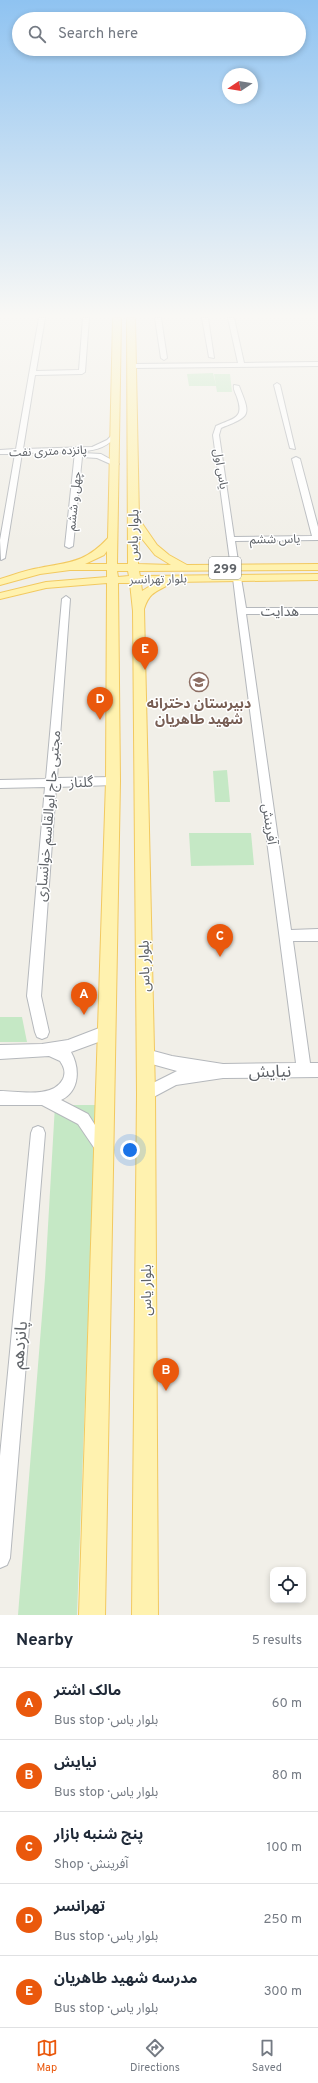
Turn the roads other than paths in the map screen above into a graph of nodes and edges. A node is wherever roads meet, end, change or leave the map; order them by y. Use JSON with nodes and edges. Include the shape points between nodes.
{"nodes":[{"id":1,"x":30,"y":393,"type":"edge"},
{"id":2,"x":116,"y":393,"type":"edge"},
{"id":3,"x":132,"y":393,"type":"edge"},
{"id":4,"x":239,"y":393,"type":"edge"},
{"id":5,"x":279,"y":393,"type":"edge"},
{"id":6,"x":115,"y":434,"type":"junction"},
{"id":7,"x":293,"y":448,"type":"dead end"},
{"id":8,"x":0,"y":452,"type":"edge"},
{"id":9,"x":79,"y":453,"type":"junction"},
{"id":10,"x":20,"y":454,"type":"junction"},
{"id":11,"x":0,"y":456,"type":"edge"},
{"id":12,"x":296,"y":459,"type":"dead end"},
{"id":13,"x":115,"y":464,"type":"junction"},
{"id":14,"x":134,"y":519,"type":"junction"},
{"id":15,"x":113,"y":538,"type":"junction"},
{"id":16,"x":318,"y":538,"type":"edge"},
{"id":17,"x":232,"y":539,"type":"junction"},
{"id":18,"x":69,"y":546,"type":"dead end"},
{"id":19,"x":2,"y":558,"type":"dead end"},
{"id":20,"x":65,"y":567,"type":"junction"},
{"id":21,"x":318,"y":567,"type":"edge"},
{"id":22,"x":191,"y":568,"type":"junction"},
{"id":23,"x":236,"y":573,"type":"junction"},
{"id":24,"x":113,"y":574,"type":"junction"},
{"id":25,"x":134,"y":574,"type":"junction"},
{"id":26,"x":318,"y":577,"type":"edge"},
{"id":27,"x":174,"y":579,"type":"junction"},
{"id":28,"x":0,"y":582,"type":"edge"},
{"id":29,"x":70,"y":582,"type":"junction"},
{"id":30,"x":0,"y":596,"type":"edge"},
{"id":31,"x":66,"y":599,"type":"dead end"},
{"id":32,"x":114,"y":601,"type":"junction"},
{"id":33,"x":139,"y":611,"type":"junction"},
{"id":34,"x":241,"y":611,"type":"junction"},
{"id":35,"x":318,"y":611,"type":"edge"},
{"id":36,"x":113,"y":781,"type":"junction"},
{"id":37,"x":51,"y":783,"type":"junction"},
{"id":38,"x":0,"y":784,"type":"edge"},
{"id":39,"x":318,"y":935,"type":"edge"},
{"id":40,"x":286,"y":936,"type":"junction"},
{"id":41,"x":42,"y":1032,"type":"dead end"},
{"id":42,"x":107,"y":1032,"type":"junction"},
{"id":43,"x":51,"y":1050,"type":"junction"},
{"id":44,"x":0,"y":1052,"type":"edge"},
{"id":45,"x":146,"y":1056,"type":"junction"},
{"id":46,"x":311,"y":1070,"type":"edge"},
{"id":47,"x":223,"y":1071,"type":"junction"},
{"id":48,"x":146,"y":1094,"type":"junction"},
{"id":49,"x":0,"y":1098,"type":"edge"},
{"id":50,"x":43,"y":1098,"type":"junction"},
{"id":51,"x":38,"y":1133,"type":"dead end"},
{"id":52,"x":104,"y":1150,"type":"junction"},
{"id":53,"x":0,"y":1558,"type":"edge"},
{"id":54,"x":92,"y":1615,"type":"edge"},
{"id":55,"x":145,"y":1615,"type":"edge"}],
"edges":[{"from":1,"to":10,"type":"street"},
{"from":2,"to":6,"type":"main road","name":"بلوار یاس"},
{"from":3,"to":14,"type":"main road","name":"بلوار یاس"},
{"from":4,"to":17,"type":"street","name":"یاس اول","via":[[244,407],[243,414],[218,428],[216,435]]},
{"from":5,"to":7,"type":"street"},
{"from":6,"to":9,"type":"street","name":"پانزده متری نفت","via":[[109,441]]},
{"from":6,"to":13,"type":"main road","name":"بلوار یاس"},
{"from":8,"to":10,"type":"street","name":"پانزده متری نفت"},
{"from":9,"to":10,"type":"street","name":"پانزده متری نفت"},
{"from":9,"to":13,"type":"street","name":"پانزده متری نفت","via":[[98,456]]},
{"from":9,"to":18,"type":"street","name":"چهل و ششم"},
{"from":10,"to":11,"type":"street","name":"پانزده متری نفت"},
{"from":10,"to":19,"type":"street"},
{"from":12,"to":16,"type":"street"},
{"from":13,"to":15,"type":"main road","name":"بلوار یاس"},
{"from":14,"to":22,"type":"main road","via":[[146,541],[162,556]]},
{"from":14,"to":25,"type":"main road","name":"بلوار یاس"},
{"from":15,"to":20,"type":"main road","via":[[100,553]]},
{"from":15,"to":24,"type":"main road","name":"بلوار یاس"},
{"from":16,"to":17,"type":"street","name":"یاس ششم"},
{"from":17,"to":23,"type":"street","name":"یاس اول"},
{"from":20,"to":24,"type":"main road","name":"بلوار تهرانسر","number":"299"},
{"from":20,"to":28,"type":"main road","name":"بلوار تهرانسر","number":"299"},
{"from":20,"to":29,"type":"main road","via":[[86,572],[84,578]]},
{"from":21,"to":23,"type":"main road","name":"بلوار تهرانسر","number":"299"},
{"from":22,"to":23,"type":"main road","name":"بلوار تهرانسر","number":"299"},
{"from":22,"to":25,"type":"main road","name":"بلوار تهرانسر","number":"299"},
{"from":23,"to":26,"type":"main road","name":"بلوار تهرانسر","number":"299"},
{"from":23,"to":27,"type":"main road","name":"بلوار تهرانسر","number":"299"},
{"from":23,"to":34,"type":"street","name":"آفرینش"},
{"from":24,"to":25,"type":"main road","name":"بلوار تهرانسر","number":"299"},
{"from":24,"to":29,"type":"main road","name":"بلوار تهرانسر","number":"299"},
{"from":24,"to":32,"type":"main road"},
{"from":25,"to":27,"type":"main road","name":"بلوار تهرانسر","number":"299"},
{"from":25,"to":33,"type":"main road","name":"بلوار یاس"},
{"from":27,"to":33,"type":"main road","via":[[141,597]]},
{"from":29,"to":30,"type":"main road","name":"بلوار تهرانسر","number":"299"},
{"from":29,"to":32,"type":"main road","via":[[92,586]]},
{"from":31,"to":37,"type":"street","name":"مجتبی حاج ابوالقاسم خوانساری"},
{"from":32,"to":36,"type":"main road"},
{"from":33,"to":45,"type":"main road","name":"بلوار یاس"},
{"from":34,"to":35,"type":"street","name":"هدایت"},
{"from":34,"to":40,"type":"street","name":"آفرینش"},
{"from":36,"to":37,"type":"street","name":"گلناز"},
{"from":36,"to":42,"type":"main road"},
{"from":37,"to":38,"type":"street","name":"گلناز"},
{"from":37,"to":41,"type":"street","name":"مجتبی حاج ابوالقاسم خوانساری","via":[[34,996]]},
{"from":39,"to":40,"type":"street"},
{"from":40,"to":46,"type":"street","name":"آفرینش"},
{"from":42,"to":43,"type":"street","via":[[86,1043]]},
{"from":42,"to":52,"type":"main road"},
{"from":43,"to":44,"type":"street"},
{"from":43,"to":50,"type":"street","via":[[65,1056],[71,1069],[71,1077],[63,1091],[56,1096]]},
{"from":45,"to":47,"type":"street"},
{"from":45,"to":48,"type":"main road","name":"بلوار یاس"},
{"from":46,"to":47,"type":"street","name":"نیایش"},
{"from":47,"to":48,"type":"street","via":[[174,1078]]},
{"from":48,"to":55,"type":"main road","name":"بلوار یاس"},
{"from":49,"to":50,"type":"street"},
{"from":50,"to":52,"type":"street","via":[[83,1118]]},
{"from":51,"to":53,"type":"street","name":"پانزدهم"},
{"from":52,"to":54,"type":"main road"}]}
